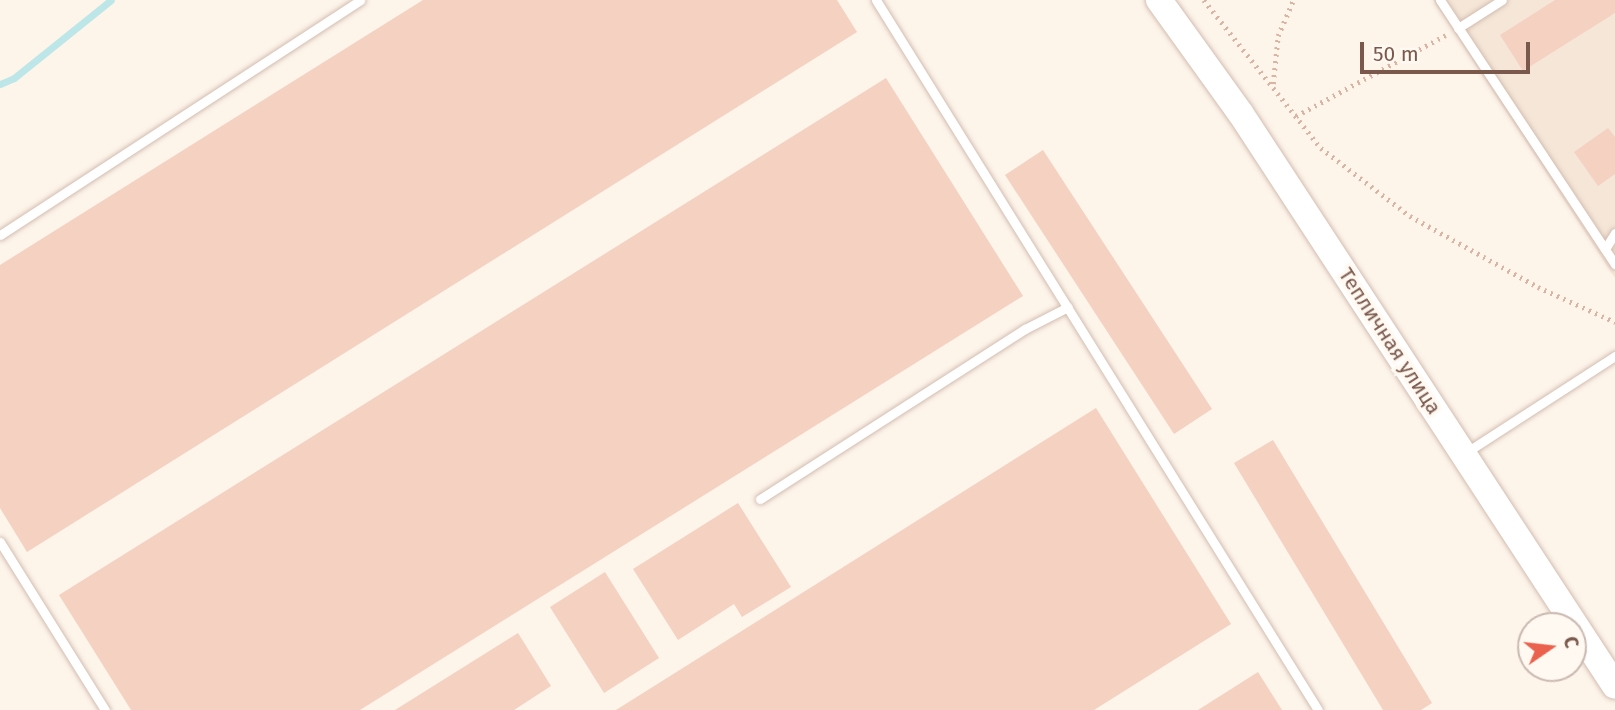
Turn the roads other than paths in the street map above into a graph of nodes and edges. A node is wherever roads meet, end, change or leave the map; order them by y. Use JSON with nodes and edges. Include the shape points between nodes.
{"nodes":[{"id":1,"x":360,"y":0,"type":"edge"},
{"id":2,"x":876,"y":0,"type":"edge"},
{"id":3,"x":1159,"y":0,"type":"edge"},
{"id":4,"x":1440,"y":0,"type":"edge"},
{"id":5,"x":1502,"y":0,"type":"edge"},
{"id":6,"x":1458,"y":29,"type":"junction"},
{"id":7,"x":1615,"y":233,"type":"edge"},
{"id":8,"x":0,"y":235,"type":"edge"},
{"id":9,"x":1605,"y":249,"type":"junction"},
{"id":10,"x":1615,"y":264,"type":"edge"},
{"id":11,"x":1068,"y":307,"type":"junction"},
{"id":12,"x":1615,"y":356,"type":"edge"},
{"id":13,"x":1463,"y":454,"type":"junction"},
{"id":14,"x":760,"y":499,"type":"dead end"},
{"id":15,"x":0,"y":542,"type":"edge"},
{"id":16,"x":1615,"y":686,"type":"edge"},
{"id":17,"x":105,"y":710,"type":"edge"},
{"id":18,"x":1318,"y":710,"type":"edge"}],
"edges":[{"from":1,"to":8,"type":"lane"},
{"from":2,"to":11,"type":"lane"},
{"from":3,"to":13,"type":"street","name":"Тепличная улица","via":[[1241,114]]},
{"from":4,"to":6,"type":"lane"},
{"from":5,"to":6,"type":"lane"},
{"from":6,"to":9,"type":"lane"},
{"from":7,"to":9,"type":"lane"},
{"from":9,"to":10,"type":"lane"},
{"from":11,"to":14,"type":"lane"},
{"from":11,"to":18,"type":"lane"},
{"from":12,"to":13,"type":"lane"},
{"from":13,"to":16,"type":"street","name":"Тепличная улица"},
{"from":15,"to":17,"type":"lane"}]}
